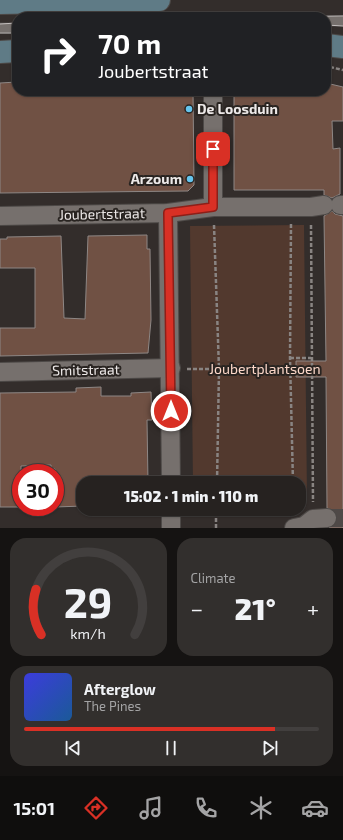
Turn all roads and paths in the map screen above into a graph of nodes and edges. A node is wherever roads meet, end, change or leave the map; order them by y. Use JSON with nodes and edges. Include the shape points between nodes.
{"nodes":[{"id":1,"x":159,"y":0,"type":"edge"},
{"id":2,"x":70,"y":1,"type":"edge"},
{"id":3,"x":0,"y":3,"type":"edge"},
{"id":4,"x":331,"y":21,"type":"edge"},
{"id":5,"x":343,"y":21,"type":"edge"},
{"id":6,"x":0,"y":28,"type":"edge"},
{"id":7,"x":12,"y":28,"type":"edge"},
{"id":8,"x":331,"y":46,"type":"edge"},
{"id":9,"x":343,"y":47,"type":"edge"},
{"id":10,"x":0,"y":52,"type":"edge"},
{"id":11,"x":12,"y":52,"type":"edge"},
{"id":12,"x":331,"y":68,"type":"edge"},
{"id":13,"x":343,"y":70,"type":"edge"},
{"id":14,"x":212,"y":96,"type":"edge"},
{"id":15,"x":330,"y":205,"type":"edge"},
{"id":16,"x":213,"y":207,"type":"junction"},
{"id":17,"x":168,"y":213,"type":"junction"},
{"id":18,"x":0,"y":216,"type":"edge"},
{"id":19,"x":291,"y":221,"type":"dead end"},
{"id":20,"x":290,"y":358,"type":"junction"},
{"id":21,"x":311,"y":358,"type":"junction"},
{"id":22,"x":171,"y":368,"type":"junction"},
{"id":23,"x":219,"y":369,"type":"junction"},
{"id":24,"x":0,"y":372,"type":"edge"},
{"id":25,"x":171,"y":476,"type":"edge"},
{"id":26,"x":217,"y":476,"type":"edge"},
{"id":27,"x":294,"y":476,"type":"edge"},
{"id":28,"x":171,"y":516,"type":"edge"},
{"id":29,"x":216,"y":516,"type":"edge"},
{"id":30,"x":318,"y":519,"type":"joint"},
{"id":31,"x":171,"y":528,"type":"edge"},
{"id":32,"x":216,"y":528,"type":"edge"},
{"id":33,"x":294,"y":528,"type":"edge"}],
"edges":[{"from":1,"to":2,"type":"main road"},
{"from":2,"to":3,"type":"main road"},
{"from":4,"to":5,"type":"lane"},
{"from":6,"to":7,"type":"lane"},
{"from":8,"to":9,"type":"main road"},
{"from":10,"to":11,"type":"main road"},
{"from":12,"to":13,"type":"path"},
{"from":14,"to":16,"type":"street"},
{"from":15,"to":16,"type":"street","name":"Joubertstraat"},
{"from":15,"to":21,"type":"path"},
{"from":16,"to":17,"type":"street","name":"Joubertstraat"},
{"from":16,"to":23,"type":"path"},
{"from":17,"to":18,"type":"street","name":"Joubertstraat"},
{"from":17,"to":22,"type":"street"},
{"from":19,"to":20,"type":"path"},
{"from":20,"to":21,"type":"path"},
{"from":20,"to":27,"type":"path"},
{"from":21,"to":30,"type":"path"},
{"from":22,"to":23,"type":"path"},
{"from":22,"to":24,"type":"street","name":"Smitstraat"},
{"from":22,"to":25,"type":"street"},
{"from":23,"to":26,"type":"path"},
{"from":28,"to":31,"type":"street"},
{"from":29,"to":32,"type":"path"},
{"from":30,"to":33,"type":"street"}]}
